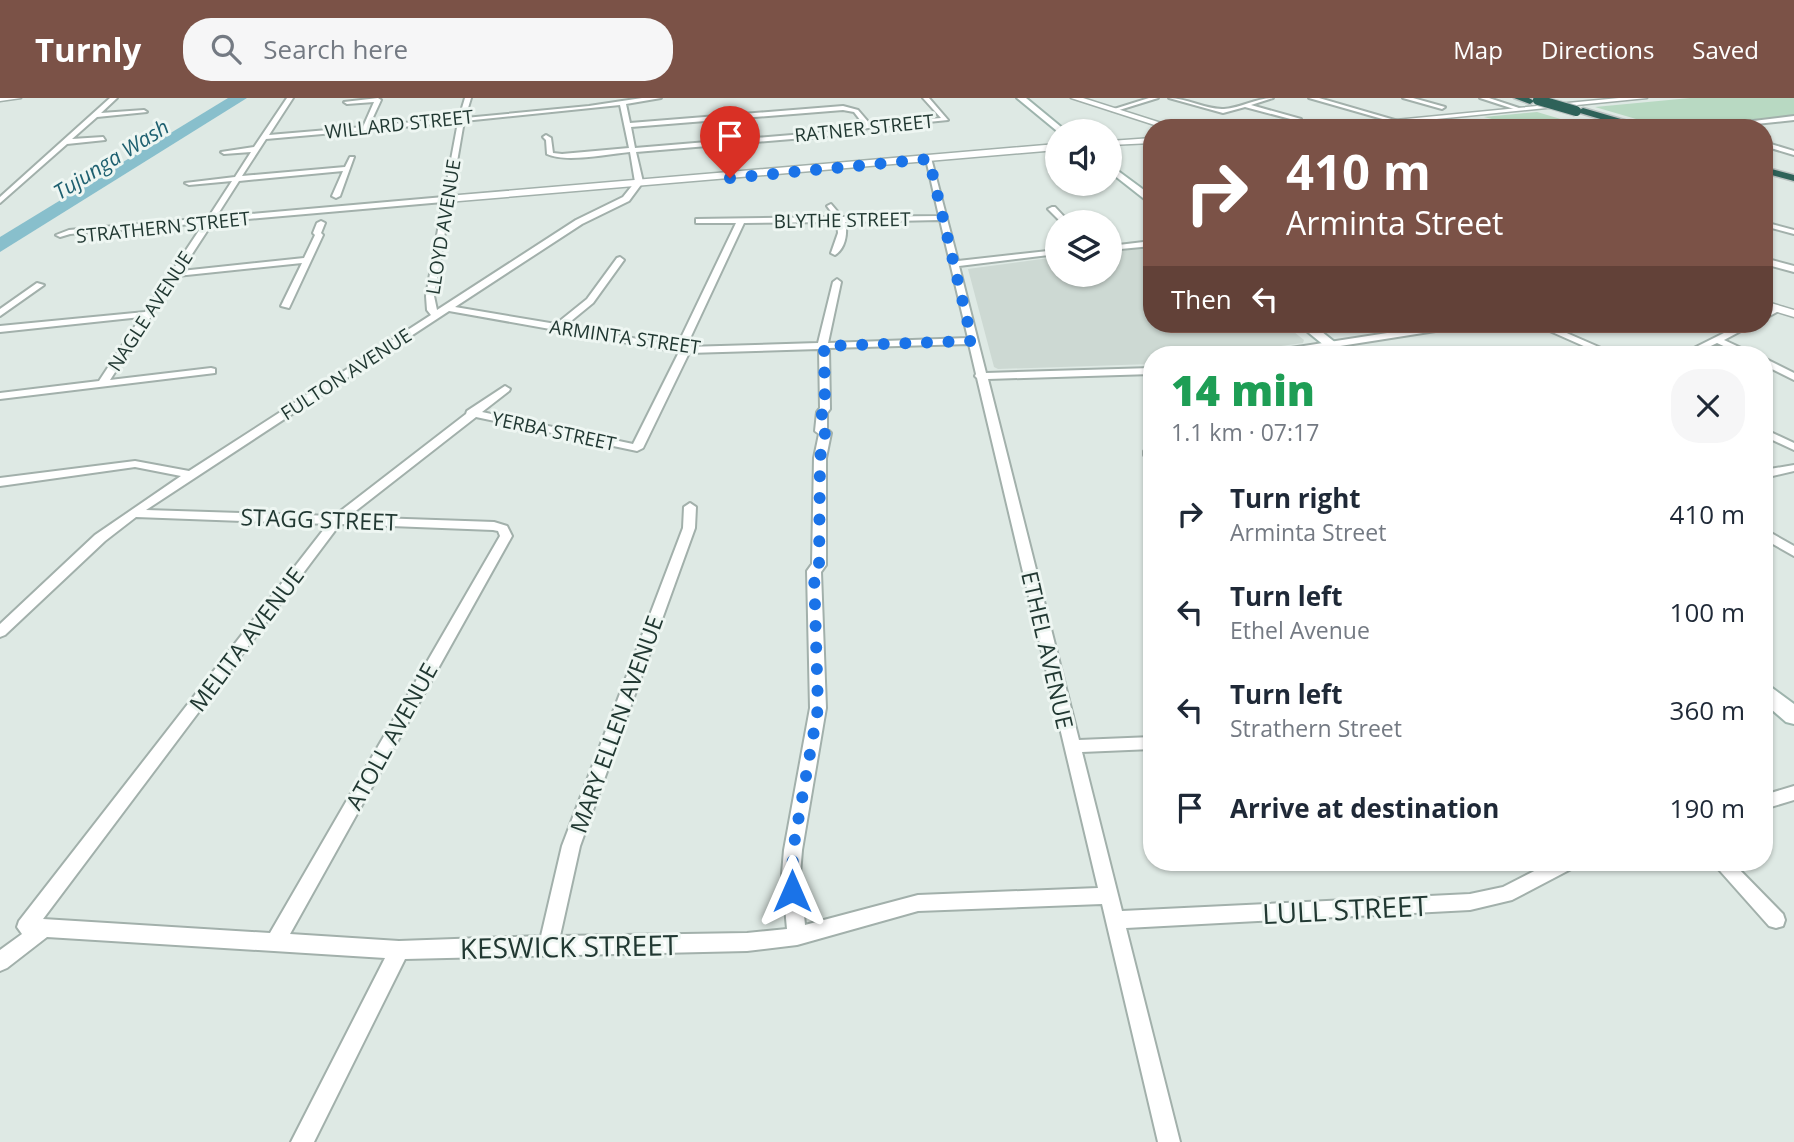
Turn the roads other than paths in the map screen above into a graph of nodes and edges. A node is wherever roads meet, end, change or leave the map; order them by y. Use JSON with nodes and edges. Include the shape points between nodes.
{"nodes":[{"id":1,"x":17,"y":98,"type":"edge"},
{"id":2,"x":114,"y":98,"type":"edge"},
{"id":3,"x":290,"y":98,"type":"edge"},
{"id":4,"x":468,"y":98,"type":"edge"},
{"id":5,"x":552,"y":98,"type":"edge"},
{"id":6,"x":658,"y":98,"type":"edge"},
{"id":7,"x":926,"y":98,"type":"edge"},
{"id":8,"x":1021,"y":98,"type":"edge"},
{"id":9,"x":1074,"y":98,"type":"edge"},
{"id":10,"x":1155,"y":98,"type":"edge"},
{"id":11,"x":1172,"y":98,"type":"edge"},
{"id":12,"x":1270,"y":98,"type":"edge"},
{"id":13,"x":1312,"y":98,"type":"edge"},
{"id":14,"x":1406,"y":98,"type":"edge"},
{"id":15,"x":1483,"y":98,"type":"edge"},
{"id":16,"x":1518,"y":98,"type":"edge"},
{"id":17,"x":1643,"y":98,"type":"edge"},
{"id":18,"x":0,"y":99,"type":"edge"},
{"id":19,"x":1534,"y":100,"type":"edge"},
{"id":20,"x":346,"y":103,"type":"dead end"},
{"id":21,"x":623,"y":103,"type":"junction"},
{"id":22,"x":1247,"y":105,"type":"junction"},
{"id":23,"x":1442,"y":107,"type":"dead end"},
{"id":24,"x":1519,"y":109,"type":"junction"},
{"id":25,"x":552,"y":110,"type":"junction"},
{"id":26,"x":1114,"y":110,"type":"junction"},
{"id":27,"x":144,"y":112,"type":"dead end"},
{"id":28,"x":1574,"y":112,"type":"junction"},
{"id":29,"x":95,"y":115,"type":"junction"},
{"id":30,"x":1794,"y":118,"type":"edge"},
{"id":31,"x":462,"y":119,"type":"junction"},
{"id":32,"x":1047,"y":119,"type":"edge"},
{"id":33,"x":1143,"y":119,"type":"edge"},
{"id":34,"x":1298,"y":119,"type":"dead end"},
{"id":35,"x":1388,"y":119,"type":"edge"},
{"id":36,"x":1416,"y":119,"type":"edge"},
{"id":37,"x":1594,"y":119,"type":"edge"},
{"id":38,"x":1598,"y":119,"type":"edge"},
{"id":39,"x":1604,"y":119,"type":"edge"},
{"id":40,"x":1773,"y":120,"type":"edge"},
{"id":41,"x":629,"y":125,"type":"junction"},
{"id":42,"x":868,"y":126,"type":"junction"},
{"id":43,"x":365,"y":129,"type":"junction"},
{"id":44,"x":265,"y":137,"type":"junction"},
{"id":45,"x":547,"y":137,"type":"dead end"},
{"id":46,"x":103,"y":139,"type":"dead end"},
{"id":47,"x":1143,"y":141,"type":"edge"},
{"id":48,"x":65,"y":142,"type":"junction"},
{"id":49,"x":1122,"y":142,"type":"edge"},
{"id":50,"x":1773,"y":147,"type":"edge"},
{"id":51,"x":1045,"y":148,"type":"edge"},
{"id":52,"x":258,"y":149,"type":"junction"},
{"id":53,"x":634,"y":150,"type":"junction"},
{"id":54,"x":224,"y":152,"type":"dead end"},
{"id":55,"x":1794,"y":153,"type":"edge"},
{"id":56,"x":352,"y":158,"type":"dead end"},
{"id":57,"x":929,"y":159,"type":"junction"},
{"id":58,"x":346,"y":169,"type":"junction"},
{"id":59,"x":1773,"y":169,"type":"edge"},
{"id":60,"x":1794,"y":175,"type":"edge"},
{"id":61,"x":1122,"y":178,"type":"edge"},
{"id":62,"x":237,"y":179,"type":"junction"},
{"id":63,"x":189,"y":183,"type":"dead end"},
{"id":64,"x":638,"y":185,"type":"junction"},
{"id":65,"x":1143,"y":195,"type":"edge"},
{"id":66,"x":336,"y":196,"type":"dead end"},
{"id":67,"x":0,"y":201,"type":"edge"},
{"id":68,"x":447,"y":202,"type":"junction"},
{"id":69,"x":831,"y":206,"type":"dead end"},
{"id":70,"x":943,"y":218,"type":"junction"},
{"id":71,"x":842,"y":220,"type":"junction"},
{"id":72,"x":208,"y":221,"type":"junction"},
{"id":73,"x":699,"y":222,"type":"dead end"},
{"id":74,"x":740,"y":222,"type":"junction"},
{"id":75,"x":321,"y":223,"type":"dead end"},
{"id":76,"x":1773,"y":226,"type":"edge"},
{"id":77,"x":1794,"y":232,"type":"edge"},
{"id":78,"x":1143,"y":244,"type":"edge"},
{"id":79,"x":1122,"y":247,"type":"edge"},
{"id":80,"x":835,"y":253,"type":"dead end"},
{"id":81,"x":1045,"y":253,"type":"edge"},
{"id":82,"x":308,"y":260,"type":"junction"},
{"id":83,"x":620,"y":260,"type":"dead end"},
{"id":84,"x":1773,"y":263,"type":"edge"},
{"id":85,"x":954,"y":264,"type":"junction"},
{"id":86,"x":1794,"y":269,"type":"edge"},
{"id":87,"x":174,"y":274,"type":"junction"},
{"id":88,"x":837,"y":282,"type":"dead end"},
{"id":89,"x":40,"y":285,"type":"dead end"},
{"id":90,"x":286,"y":306,"type":"dead end"},
{"id":91,"x":1773,"y":306,"type":"edge"},
{"id":92,"x":447,"y":308,"type":"junction"},
{"id":93,"x":1779,"y":308,"type":"junction"},
{"id":94,"x":1773,"y":311,"type":"edge"},
{"id":95,"x":0,"y":313,"type":"edge"},
{"id":96,"x":148,"y":314,"type":"junction"},
{"id":97,"x":1794,"y":314,"type":"edge"},
{"id":98,"x":436,"y":315,"type":"junction"},
{"id":99,"x":558,"y":327,"type":"junction"},
{"id":100,"x":0,"y":329,"type":"edge"},
{"id":101,"x":1316,"y":333,"type":"edge"},
{"id":102,"x":1405,"y":333,"type":"edge"},
{"id":103,"x":1560,"y":333,"type":"edge"},
{"id":104,"x":1732,"y":333,"type":"edge"},
{"id":105,"x":972,"y":341,"type":"junction"},
{"id":106,"x":1717,"y":341,"type":"junction"},
{"id":107,"x":1331,"y":345,"type":"junction"},
{"id":108,"x":824,"y":346,"type":"junction"},
{"id":109,"x":1324,"y":346,"type":"edge"},
{"id":110,"x":1591,"y":346,"type":"edge"},
{"id":111,"x":1706,"y":346,"type":"edge"},
{"id":112,"x":1729,"y":346,"type":"edge"},
{"id":113,"x":682,"y":349,"type":"junction"},
{"id":114,"x":1773,"y":366,"type":"edge"},
{"id":115,"x":211,"y":371,"type":"dead end"},
{"id":116,"x":1143,"y":371,"type":"edge"},
{"id":117,"x":980,"y":376,"type":"junction"},
{"id":118,"x":1794,"y":377,"type":"edge"},
{"id":119,"x":102,"y":384,"type":"junction"},
{"id":120,"x":505,"y":389,"type":"dead end"},
{"id":121,"x":0,"y":396,"type":"edge"},
{"id":122,"x":471,"y":414,"type":"junction"},
{"id":123,"x":1773,"y":436,"type":"edge"},
{"id":124,"x":1794,"y":447,"type":"edge"},
{"id":125,"x":1794,"y":468,"type":"edge"},
{"id":126,"x":1773,"y":472,"type":"edge"},
{"id":127,"x":192,"y":475,"type":"junction"},
{"id":128,"x":0,"y":481,"type":"edge"},
{"id":129,"x":690,"y":507,"type":"dead end"},
{"id":130,"x":134,"y":513,"type":"junction"},
{"id":131,"x":338,"y":519,"type":"junction"},
{"id":132,"x":503,"y":529,"type":"joint"},
{"id":133,"x":1773,"y":539,"type":"edge"},
{"id":134,"x":1794,"y":552,"type":"edge"},
{"id":135,"x":0,"y":632,"type":"edge"},
{"id":136,"x":1773,"y":699,"type":"edge"},
{"id":137,"x":1794,"y":716,"type":"edge"},
{"id":138,"x":1143,"y":743,"type":"edge"},
{"id":139,"x":1071,"y":746,"type":"junction"},
{"id":140,"x":1794,"y":793,"type":"edge"},
{"id":141,"x":1773,"y":799,"type":"edge"},
{"id":142,"x":1551,"y":871,"type":"edge"},
{"id":143,"x":1730,"y":871,"type":"edge"},
{"id":144,"x":1109,"y":895,"type":"junction"},
{"id":145,"x":1115,"y":920,"type":"junction"},
{"id":146,"x":1776,"y":920,"type":"dead end"},
{"id":147,"x":35,"y":927,"type":"junction"},
{"id":148,"x":797,"y":936,"type":"junction"},
{"id":149,"x":274,"y":944,"type":"junction"},
{"id":150,"x":549,"y":945,"type":"junction"},
{"id":151,"x":399,"y":950,"type":"junction"},
{"id":152,"x":0,"y":962,"type":"edge"},
{"id":153,"x":302,"y":1142,"type":"edge"},
{"id":154,"x":1169,"y":1142,"type":"edge"}],
"edges":[{"from":1,"to":18,"type":"street"},
{"from":2,"to":29,"type":"street"},
{"from":3,"to":44,"type":"street","name":"NAGLE AVENUE"},
{"from":4,"to":31,"type":"street","name":"LLOYD AVENUE"},
{"from":5,"to":25,"type":"street"},
{"from":6,"to":21,"type":"street","name":"WILLARD STREET"},
{"from":7,"to":42,"type":"street","name":"RATNER STREET","via":[[946,119]]},
{"from":8,"to":32,"type":"main road"},
{"from":9,"to":26,"type":"street"},
{"from":10,"to":26,"type":"street"},
{"from":11,"to":22,"type":"street","via":[[1217,110]]},
{"from":12,"to":22,"type":"street"},
{"from":13,"to":35,"type":"street"},
{"from":14,"to":23,"type":"street"},
{"from":15,"to":24,"type":"street"},
{"from":16,"to":19,"type":"highway"},
{"from":17,"to":24,"type":"street"},
{"from":19,"to":28,"type":"highway","bridge":true},
{"from":19,"to":28,"type":"highway","bridge":true},
{"from":20,"to":43,"type":"street","via":[[377,100]]},
{"from":21,"to":25,"type":"street","name":"WILLARD STREET"},
{"from":21,"to":41,"type":"street"},
{"from":22,"to":34,"type":"street"},
{"from":24,"to":36,"type":"street"},
{"from":25,"to":31,"type":"street","name":"WILLARD STREET"},
{"from":26,"to":33,"type":"street"},
{"from":27,"to":29,"type":"street"},
{"from":28,"to":37,"type":"highway"},
{"from":28,"to":38,"type":"highway"},
{"from":28,"to":39,"type":"highway"},
{"from":29,"to":48,"type":"street"},
{"from":30,"to":40,"type":"street"},
{"from":31,"to":43,"type":"street","name":"WILLARD STREET"},
{"from":31,"to":68,"type":"street","name":"LLOYD AVENUE"},
{"from":41,"to":42,"type":"street","via":[[850,108]]},
{"from":41,"to":53,"type":"street"},
{"from":42,"to":53,"type":"street","name":"RATNER STREET","via":[[828,134]]},
{"from":43,"to":44,"type":"street","name":"WILLARD STREET"},
{"from":44,"to":52,"type":"street","name":"NAGLE AVENUE"},
{"from":45,"to":53,"type":"street","name":"RATNER STREET","via":[[554,156]]},
{"from":46,"to":48,"type":"street"},
{"from":47,"to":49,"type":"street"},
{"from":48,"to":67,"type":"street"},
{"from":50,"to":55,"type":"street"},
{"from":51,"to":57,"type":"street","name":"STRATHERN STREET"},
{"from":52,"to":54,"type":"street"},
{"from":52,"to":62,"type":"street","name":"NAGLE AVENUE"},
{"from":53,"to":64,"type":"street"},
{"from":56,"to":58,"type":"street"},
{"from":57,"to":64,"type":"street","name":"STRATHERN STREET"},
{"from":57,"to":70,"type":"street","name":"ETHEL AVENUE"},
{"from":58,"to":62,"type":"street"},
{"from":58,"to":66,"type":"street"},
{"from":59,"to":60,"type":"highway"},
{"from":61,"to":65,"type":"main road"},
{"from":62,"to":63,"type":"street"},
{"from":62,"to":72,"type":"street","name":"NAGLE AVENUE"},
{"from":64,"to":68,"type":"street","name":"STRATHERN STREET"},
{"from":64,"to":92,"type":"street","name":"FULTON AVENUE","via":[[626,199],[579,222]]},
{"from":68,"to":72,"type":"street","name":"STRATHERN STREET"},
{"from":68,"to":98,"type":"street","name":"LLOYD AVENUE","via":[[430,296]]},
{"from":69,"to":71,"type":"street"},
{"from":70,"to":71,"type":"street","name":"BLYTHE STREET"},
{"from":70,"to":85,"type":"street","name":"ETHEL AVENUE"},
{"from":71,"to":74,"type":"street","name":"BLYTHE STREET"},
{"from":71,"to":80,"type":"street","via":[[843,235]]},
{"from":72,"to":72,"type":"street","name":"STRATHERN STREET","via":[[69,232],[60,235]]},
{"from":72,"to":87,"type":"street","name":"NAGLE AVENUE"},
{"from":73,"to":74,"type":"street","name":"BLYTHE STREET"},
{"from":74,"to":113,"type":"street"},
{"from":75,"to":82,"type":"street"},
{"from":76,"to":77,"type":"street"},
{"from":78,"to":79,"type":"street"},
{"from":81,"to":85,"type":"street"},
{"from":82,"to":87,"type":"street"},
{"from":82,"to":90,"type":"street"},
{"from":83,"to":99,"type":"street","via":[[590,301]]},
{"from":84,"to":86,"type":"street"},
{"from":85,"to":105,"type":"street","name":"ETHEL AVENUE"},
{"from":87,"to":96,"type":"street","name":"NAGLE AVENUE"},
{"from":88,"to":108,"type":"street"},
{"from":89,"to":95,"type":"street"},
{"from":91,"to":93,"type":"street"},
{"from":92,"to":98,"type":"street","name":"FULTON AVENUE"},
{"from":92,"to":99,"type":"street","name":"ARMINTA STREET"},
{"from":93,"to":94,"type":"street"},
{"from":93,"to":97,"type":"street"},
{"from":96,"to":100,"type":"street"},
{"from":96,"to":119,"type":"street","name":"NAGLE AVENUE"},
{"from":98,"to":127,"type":"street","name":"FULTON AVENUE"},
{"from":99,"to":113,"type":"street","name":"ARMINTA STREET"},
{"from":101,"to":107,"type":"main road"},
{"from":102,"to":107,"type":"street"},
{"from":103,"to":110,"type":"street"},
{"from":104,"to":106,"type":"street"},
{"from":105,"to":108,"type":"street","name":"ARMINTA STREET"},
{"from":105,"to":117,"type":"street","name":"ETHEL AVENUE"},
{"from":106,"to":111,"type":"street"},
{"from":106,"to":112,"type":"street"},
{"from":107,"to":109,"type":"street"},
{"from":108,"to":113,"type":"street","name":"ARMINTA STREET"},
{"from":108,"to":148,"type":"street","via":[[821,431],[825,433],[820,458],[819,565],[814,572],[818,708],[793,850]]},
{"from":113,"to":122,"type":"street","name":"YERBA STREET","via":[[637,448]]},
{"from":114,"to":118,"type":"street"},
{"from":115,"to":119,"type":"street"},
{"from":116,"to":117,"type":"street"},
{"from":117,"to":139,"type":"street","name":"ETHEL AVENUE"},
{"from":119,"to":121,"type":"street"},
{"from":120,"to":122,"type":"street","name":"MELITA AVENUE"},
{"from":122,"to":131,"type":"street","name":"MELITA AVENUE"},
{"from":123,"to":124,"type":"street"},
{"from":125,"to":126,"type":"street"},
{"from":127,"to":128,"type":"street","via":[[135,464]]},
{"from":127,"to":130,"type":"street","name":"FULTON AVENUE"},
{"from":129,"to":150,"type":"street","name":"MARY ELLEN AVENUE","via":[[689,528],[571,846]]},
{"from":130,"to":131,"type":"street","name":"STAGG STREET"},
{"from":130,"to":135,"type":"street","name":"FULTON AVENUE","via":[[100,538]]},
{"from":131,"to":132,"type":"street","name":"STAGG STREET"},
{"from":131,"to":147,"type":"street","name":"MELITA AVENUE"},
{"from":132,"to":149,"type":"street","name":"ATOLL AVENUE","via":[[504,543]]},
{"from":133,"to":134,"type":"street"},
{"from":136,"to":137,"type":"main road"},
{"from":138,"to":139,"type":"street"},
{"from":139,"to":144,"type":"street","name":"ETHEL AVENUE"},
{"from":140,"to":141,"type":"street"},
{"from":142,"to":145,"type":"street","name":"LULL STREET","via":[[1506,894],[1470,902]]},
{"from":143,"to":146,"type":"street"},
{"from":144,"to":145,"type":"street","name":"ETHEL AVENUE"},
{"from":144,"to":148,"type":"street","name":"KESWICK STREET","via":[[918,903]]},
{"from":145,"to":154,"type":"street","name":"ETHEL AVENUE"},
{"from":147,"to":149,"type":"street","name":"KESWICK STREET"},
{"from":147,"to":152,"type":"street","name":"MELITA AVENUE"},
{"from":148,"to":150,"type":"street","name":"KESWICK STREET","via":[[747,942]]},
{"from":149,"to":151,"type":"street","name":"KESWICK STREET"},
{"from":150,"to":151,"type":"street","name":"KESWICK STREET"},
{"from":151,"to":153,"type":"street"}]}
